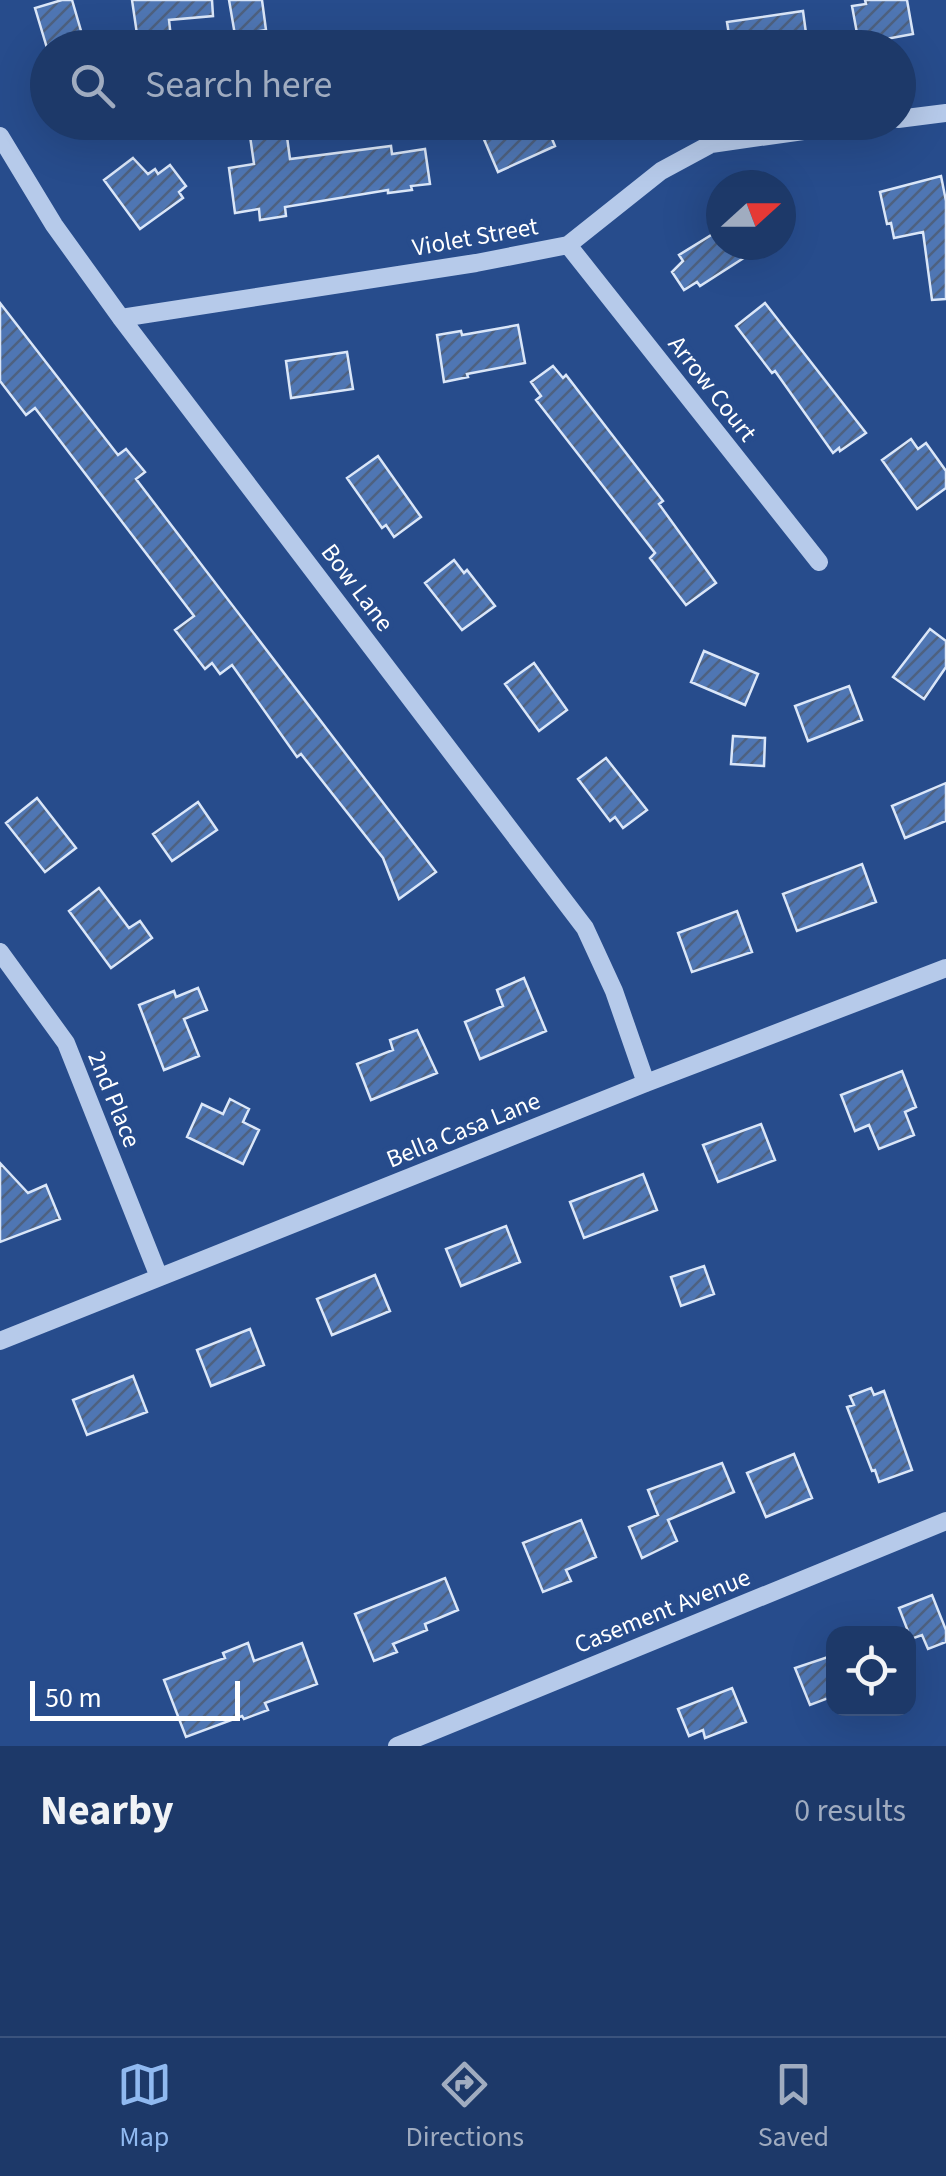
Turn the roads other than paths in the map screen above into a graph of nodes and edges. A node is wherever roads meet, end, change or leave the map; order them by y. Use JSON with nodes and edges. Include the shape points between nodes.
{"nodes":[{"id":1,"x":946,"y":113,"type":"edge"},
{"id":2,"x":916,"y":117,"type":"edge"},
{"id":3,"x":0,"y":136,"type":"edge"},
{"id":4,"x":740,"y":140,"type":"edge"},
{"id":5,"x":568,"y":245,"type":"junction"},
{"id":6,"x":120,"y":318,"type":"junction"},
{"id":7,"x":819,"y":562,"type":"dead end"},
{"id":8,"x":0,"y":952,"type":"edge"},
{"id":9,"x":946,"y":968,"type":"edge"},
{"id":10,"x":646,"y":1083,"type":"junction"},
{"id":11,"x":159,"y":1278,"type":"junction"},
{"id":12,"x":0,"y":1341,"type":"edge"},
{"id":13,"x":946,"y":1521,"type":"edge"},
{"id":14,"x":397,"y":1746,"type":"edge"}],
"edges":[{"from":1,"to":2,"type":"street"},
{"from":3,"to":6,"type":"street","name":"Bow Lane"},
{"from":4,"to":5,"type":"street","name":"Violet Street","via":[[711,144],[661,172]]},
{"from":5,"to":6,"type":"street","name":"Violet Street"},
{"from":5,"to":7,"type":"street","name":"Arrow Court"},
{"from":6,"to":10,"type":"street","name":"Bow Lane","via":[[585,928]]},
{"from":8,"to":11,"type":"street","name":"2nd Place","via":[[66,1043]]},
{"from":9,"to":10,"type":"street","name":"Bella Casa Lane"},
{"from":10,"to":11,"type":"street","name":"Bella Casa Lane"},
{"from":11,"to":12,"type":"street","name":"Bella Casa Lane"},
{"from":13,"to":14,"type":"street","name":"Casement Avenue"}]}
